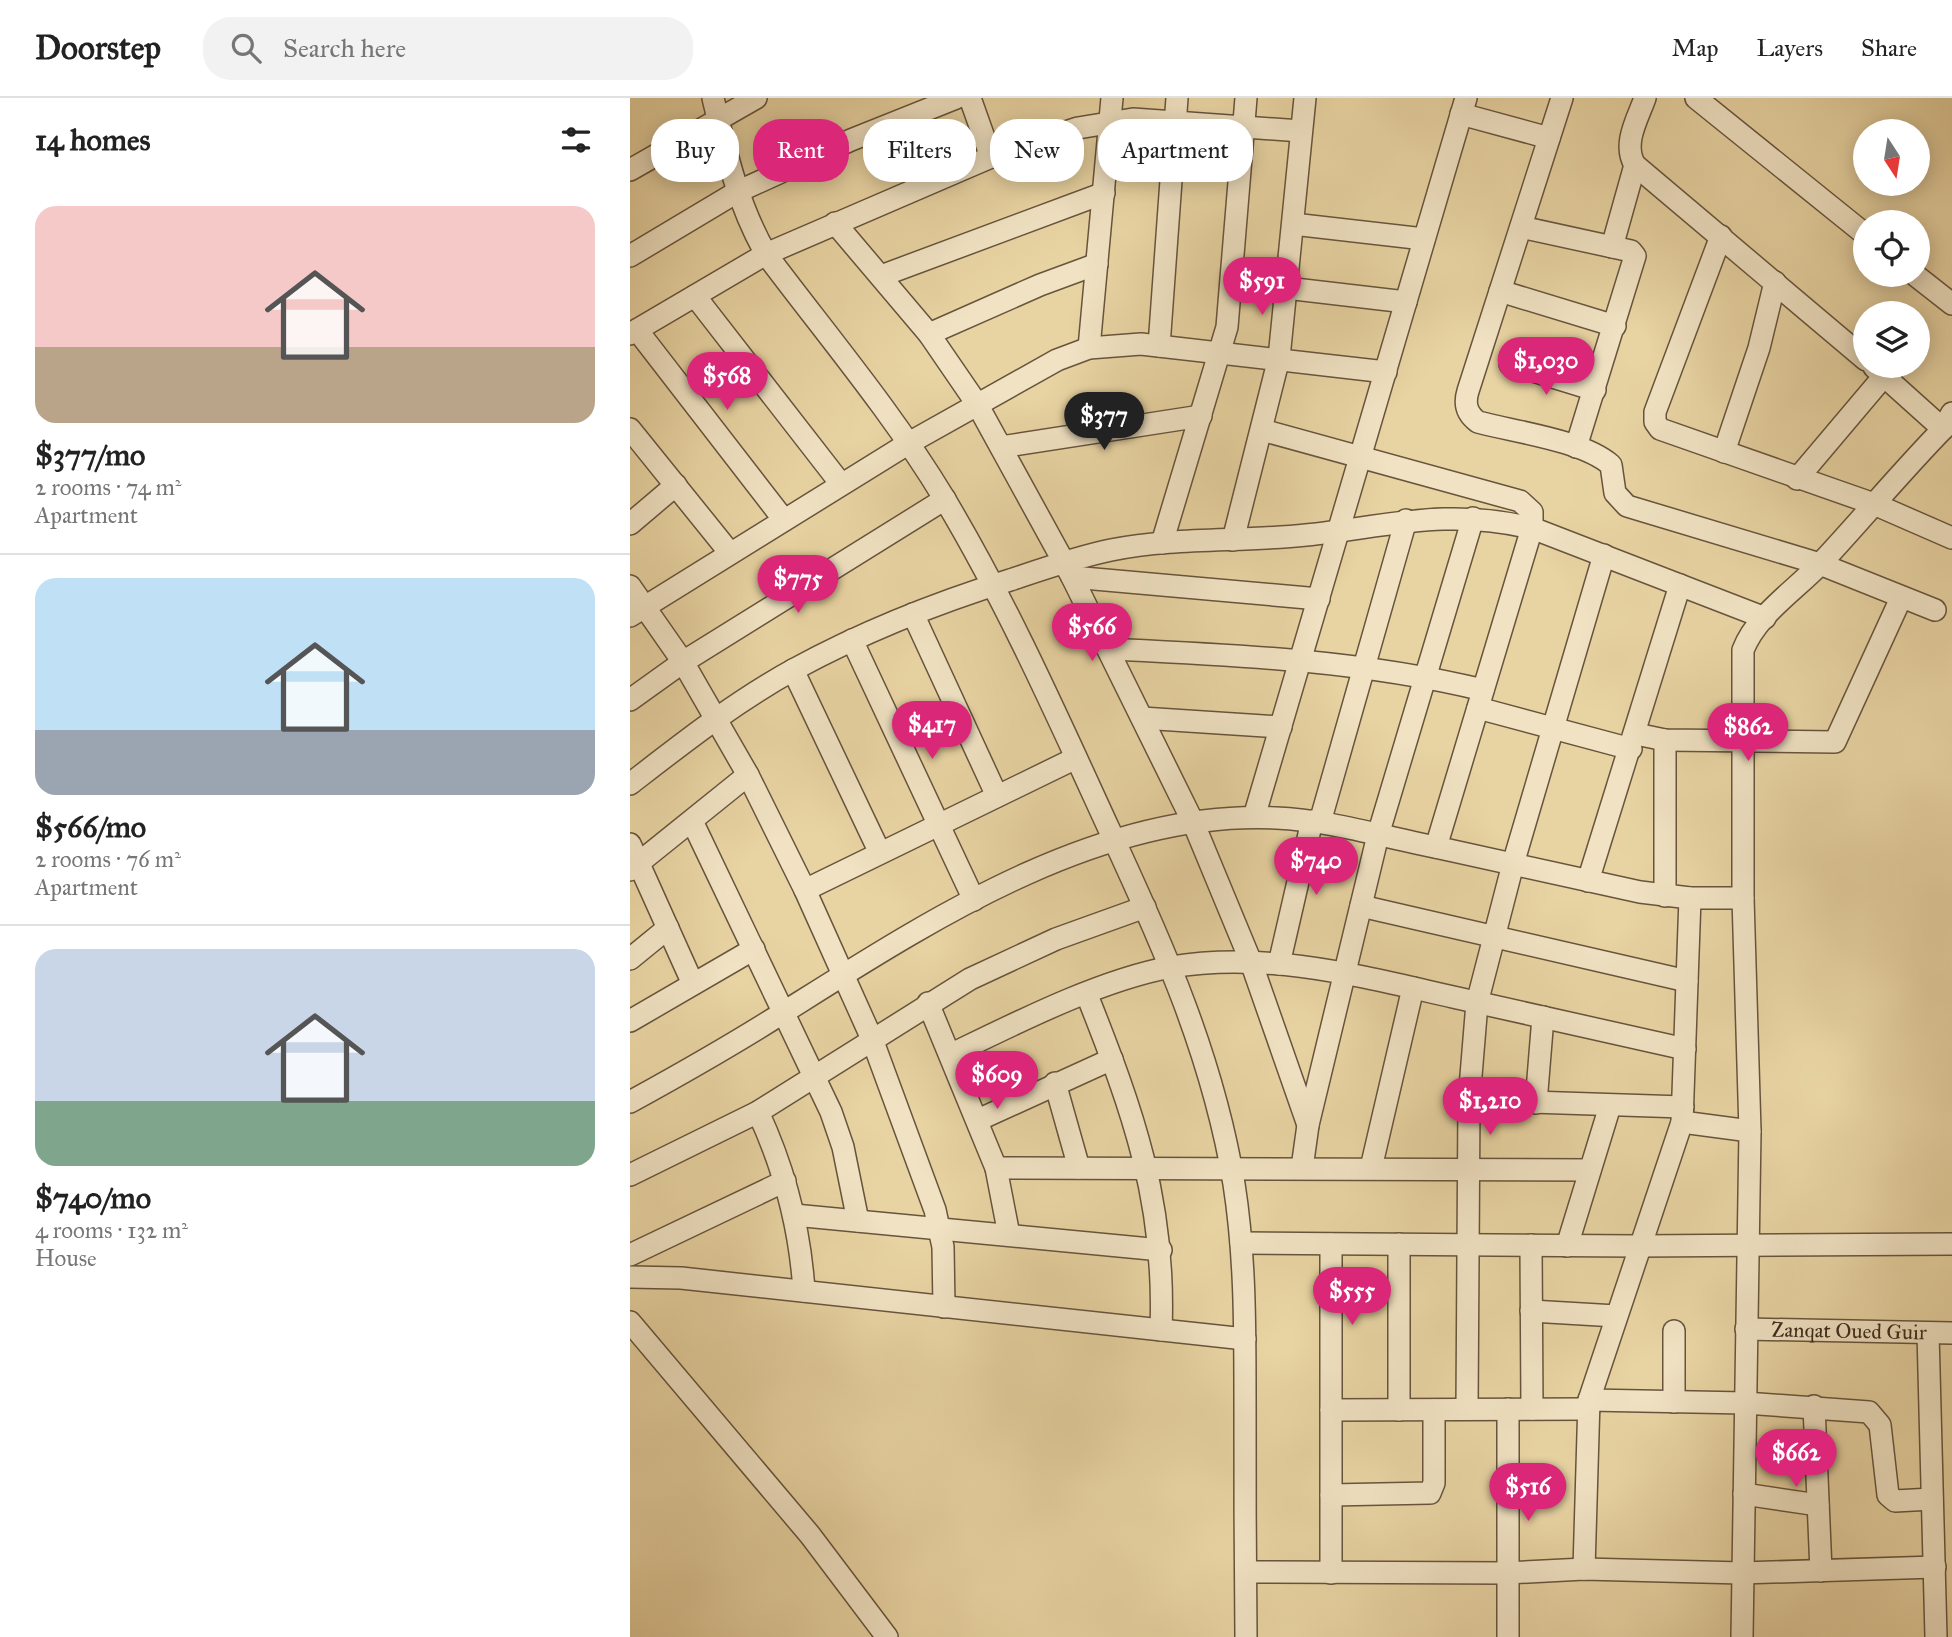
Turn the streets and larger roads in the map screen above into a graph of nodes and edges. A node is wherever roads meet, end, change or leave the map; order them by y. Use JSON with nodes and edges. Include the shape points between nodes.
{"nodes":[{"id":1,"x":756,"y":98,"type":"edge"},
{"id":2,"x":956,"y":98,"type":"edge"},
{"id":3,"x":970,"y":98,"type":"edge"},
{"id":4,"x":1112,"y":98,"type":"edge"},
{"id":5,"x":1177,"y":98,"type":"edge"},
{"id":6,"x":1246,"y":98,"type":"edge"},
{"id":7,"x":1306,"y":98,"type":"edge"},
{"id":8,"x":1562,"y":98,"type":"edge"},
{"id":9,"x":1645,"y":98,"type":"edge"},
{"id":10,"x":1696,"y":98,"type":"edge"},
{"id":11,"x":1463,"y":106,"type":"edge"},
{"id":12,"x":715,"y":108,"type":"edge"},
{"id":13,"x":1110,"y":119,"type":"edge"},
{"id":14,"x":1176,"y":119,"type":"edge"},
{"id":15,"x":1245,"y":119,"type":"edge"},
{"id":16,"x":1253,"y":128,"type":"edge"},
{"id":17,"x":1301,"y":131,"type":"junction"},
{"id":18,"x":1549,"y":138,"type":"junction"},
{"id":19,"x":990,"y":154,"type":"edge"},
{"id":20,"x":990,"y":157,"type":"edge"},
{"id":21,"x":1636,"y":165,"type":"junction"},
{"id":22,"x":630,"y":170,"type":"edge"},
{"id":23,"x":1105,"y":182,"type":"edge"},
{"id":24,"x":1171,"y":182,"type":"edge"},
{"id":25,"x":1239,"y":182,"type":"edge"},
{"id":26,"x":737,"y":192,"type":"junction"},
{"id":27,"x":1104,"y":193,"type":"junction"},
{"id":28,"x":835,"y":223,"type":"junction"},
{"id":29,"x":1293,"y":225,"type":"junction"},
{"id":30,"x":1853,"y":225,"type":"edge"},
{"id":31,"x":1521,"y":227,"type":"junction"},
{"id":32,"x":1721,"y":236,"type":"junction"},
{"id":33,"x":1424,"y":239,"type":"junction"},
{"id":34,"x":1612,"y":247,"type":"junction"},
{"id":35,"x":766,"y":254,"type":"junction"},
{"id":36,"x":630,"y":256,"type":"edge"},
{"id":37,"x":1097,"y":264,"type":"junction"},
{"id":38,"x":881,"y":276,"type":"junction"},
{"id":39,"x":1775,"y":282,"type":"junction"},
{"id":40,"x":1930,"y":287,"type":"edge"},
{"id":41,"x":1286,"y":288,"type":"junction"},
{"id":42,"x":1500,"y":291,"type":"junction"},
{"id":43,"x":695,"y":296,"type":"junction"},
{"id":44,"x":1406,"y":302,"type":"junction"},
{"id":45,"x":1952,"y":304,"type":"edge"},
{"id":46,"x":1615,"y":326,"type":"junction"},
{"id":47,"x":634,"y":332,"type":"edge"},
{"id":48,"x":929,"y":334,"type":"junction"},
{"id":49,"x":1159,"y":346,"type":"junction"},
{"id":50,"x":1089,"y":348,"type":"junction"},
{"id":51,"x":1853,"y":349,"type":"edge"},
{"id":52,"x":1221,"y":351,"type":"junction"},
{"id":53,"x":1279,"y":358,"type":"junction"},
{"id":54,"x":1510,"y":364,"type":"dead end"},
{"id":55,"x":1386,"y":372,"type":"junction"},
{"id":56,"x":1873,"y":378,"type":"edge"},
{"id":57,"x":1888,"y":378,"type":"edge"},
{"id":58,"x":1595,"y":390,"type":"junction"},
{"id":59,"x":977,"y":404,"type":"junction"},
{"id":60,"x":1201,"y":416,"type":"junction"},
{"id":61,"x":1947,"y":421,"type":"edge"},
{"id":62,"x":630,"y":429,"type":"edge"},
{"id":63,"x":1262,"y":430,"type":"junction"},
{"id":64,"x":909,"y":443,"type":"junction"},
{"id":65,"x":1001,"y":447,"type":"junction"},
{"id":66,"x":1576,"y":447,"type":"junction"},
{"id":67,"x":1724,"y":452,"type":"junction"},
{"id":68,"x":1361,"y":457,"type":"junction"},
{"id":69,"x":1797,"y":479,"type":"junction"},
{"id":70,"x":841,"y":484,"type":"junction"},
{"id":71,"x":676,"y":485,"type":"junction"},
{"id":72,"x":945,"y":499,"type":"junction"},
{"id":73,"x":1874,"y":504,"type":"junction"},
{"id":74,"x":1473,"y":518,"type":"junction"},
{"id":75,"x":784,"y":520,"type":"junction"},
{"id":76,"x":1406,"y":520,"type":"junction"},
{"id":77,"x":630,"y":524,"type":"edge"},
{"id":78,"x":1532,"y":528,"type":"junction"},
{"id":79,"x":1339,"y":531,"type":"junction"},
{"id":80,"x":1952,"y":538,"type":"edge"},
{"id":81,"x":1233,"y":540,"type":"junction"},
{"id":82,"x":1162,"y":543,"type":"junction"},
{"id":83,"x":730,"y":553,"type":"junction"},
{"id":84,"x":1604,"y":555,"type":"junction"},
{"id":85,"x":1820,"y":564,"type":"junction"},
{"id":86,"x":1068,"y":569,"type":"junction"},
{"id":87,"x":992,"y":585,"type":"junction"},
{"id":88,"x":1680,"y":585,"type":"junction"},
{"id":89,"x":630,"y":586,"type":"edge"},
{"id":90,"x":1901,"y":598,"type":"junction"},
{"id":91,"x":1319,"y":599,"type":"junction"},
{"id":92,"x":1935,"y":610,"type":"dead end"},
{"id":93,"x":638,"y":611,"type":"edge"},
{"id":94,"x":913,"y":614,"type":"junction"},
{"id":95,"x":1765,"y":618,"type":"junction"},
{"id":96,"x":852,"y":640,"type":"junction"},
{"id":97,"x":1108,"y":649,"type":"junction"},
{"id":98,"x":1301,"y":659,"type":"junction"},
{"id":99,"x":683,"y":662,"type":"junction"},
{"id":100,"x":1364,"y":668,"type":"junction"},
{"id":101,"x":793,"y":670,"type":"junction"},
{"id":102,"x":1425,"y":676,"type":"junction"},
{"id":103,"x":1481,"y":699,"type":"junction"},
{"id":104,"x":630,"y":700,"type":"edge"},
{"id":105,"x":1142,"y":718,"type":"junction"},
{"id":106,"x":716,"y":719,"type":"junction"},
{"id":107,"x":1281,"y":727,"type":"junction"},
{"id":108,"x":1553,"y":728,"type":"junction"},
{"id":109,"x":1665,"y":740,"type":"junction"},
{"id":110,"x":1633,"y":741,"type":"junction"},
{"id":111,"x":1745,"y":743,"type":"junction"},
{"id":112,"x":1076,"y":758,"type":"junction"},
{"id":113,"x":748,"y":775,"type":"junction"},
{"id":114,"x":630,"y":784,"type":"edge"},
{"id":115,"x":997,"y":796,"type":"junction"},
{"id":116,"x":1254,"y":817,"type":"junction"},
{"id":117,"x":692,"y":821,"type":"junction"},
{"id":118,"x":1193,"y":822,"type":"junction"},
{"id":119,"x":1316,"y":822,"type":"junction"},
{"id":120,"x":939,"y":825,"type":"junction"},
{"id":121,"x":1378,"y":835,"type":"junction"},
{"id":122,"x":1115,"y":842,"type":"junction"},
{"id":123,"x":630,"y":844,"type":"edge"},
{"id":124,"x":1436,"y":847,"type":"junction"},
{"id":125,"x":880,"y":853,"type":"junction"},
{"id":126,"x":1513,"y":864,"type":"junction"},
{"id":127,"x":634,"y":867,"type":"edge"},
{"id":128,"x":1588,"y":881,"type":"junction"},
{"id":129,"x":805,"y":890,"type":"junction"},
{"id":130,"x":1665,"y":896,"type":"junction"},
{"id":131,"x":1690,"y":898,"type":"junction"},
{"id":132,"x":1743,"y":898,"type":"junction"},
{"id":133,"x":974,"y":900,"type":"junction"},
{"id":134,"x":1361,"y":906,"type":"junction"},
{"id":135,"x":1146,"y":907,"type":"junction"},
{"id":136,"x":668,"y":929,"type":"junction"},
{"id":137,"x":1494,"y":937,"type":"junction"},
{"id":138,"x":754,"y":949,"type":"junction"},
{"id":139,"x":630,"y":959,"type":"edge"},
{"id":140,"x":1251,"y":962,"type":"junction"},
{"id":141,"x":1279,"y":964,"type":"junction"},
{"id":142,"x":1172,"y":967,"type":"junction"},
{"id":143,"x":1344,"y":973,"type":"junction"},
{"id":144,"x":843,"y":974,"type":"junction"},
{"id":145,"x":1687,"y":981,"type":"junction"},
{"id":146,"x":693,"y":984,"type":"junction"},
{"id":147,"x":1413,"y":988,"type":"junction"},
{"id":148,"x":1087,"y":995,"type":"junction"},
{"id":149,"x":928,"y":1003,"type":"junction"},
{"id":150,"x":1477,"y":1003,"type":"junction"},
{"id":151,"x":784,"y":1012,"type":"junction"},
{"id":152,"x":1543,"y":1017,"type":"junction"},
{"id":153,"x":630,"y":1021,"type":"edge"},
{"id":154,"x":872,"y":1039,"type":"junction"},
{"id":155,"x":1685,"y":1049,"type":"junction"},
{"id":156,"x":950,"y":1055,"type":"junction"},
{"id":157,"x":1112,"y":1059,"type":"junction"},
{"id":158,"x":816,"y":1076,"type":"junction"},
{"id":159,"x":1055,"y":1083,"type":"junction"},
{"id":160,"x":1469,"y":1100,"type":"junction"},
{"id":161,"x":630,"y":1102,"type":"edge"},
{"id":162,"x":1536,"y":1102,"type":"junction"},
{"id":163,"x":1610,"y":1106,"type":"junction"},
{"id":164,"x":758,"y":1112,"type":"junction"},
{"id":165,"x":1683,"y":1114,"type":"junction"},
{"id":166,"x":978,"y":1120,"type":"junction"},
{"id":167,"x":1308,"y":1125,"type":"junction"},
{"id":168,"x":1750,"y":1131,"type":"junction"},
{"id":169,"x":1231,"y":1167,"type":"junction"},
{"id":170,"x":996,"y":1168,"type":"junction"},
{"id":171,"x":1079,"y":1168,"type":"junction"},
{"id":172,"x":1148,"y":1168,"type":"junction"},
{"id":173,"x":1302,"y":1168,"type":"junction"},
{"id":174,"x":1371,"y":1168,"type":"junction"},
{"id":175,"x":1468,"y":1169,"type":"junction"},
{"id":176,"x":1590,"y":1170,"type":"junction"},
{"id":177,"x":630,"y":1175,"type":"edge"},
{"id":178,"x":785,"y":1181,"type":"junction"},
{"id":179,"x":794,"y":1215,"type":"junction"},
{"id":180,"x":858,"y":1221,"type":"junction"},
{"id":181,"x":940,"y":1228,"type":"junction"},
{"id":182,"x":1009,"y":1235,"type":"junction"},
{"id":183,"x":1241,"y":1243,"type":"junction"},
{"id":184,"x":1331,"y":1244,"type":"junction"},
{"id":185,"x":1399,"y":1244,"type":"junction"},
{"id":186,"x":1952,"y":1244,"type":"edge"},
{"id":187,"x":1466,"y":1245,"type":"junction"},
{"id":188,"x":1531,"y":1245,"type":"junction"},
{"id":189,"x":1748,"y":1245,"type":"junction"},
{"id":190,"x":1567,"y":1246,"type":"junction"},
{"id":191,"x":1638,"y":1246,"type":"junction"},
{"id":192,"x":1161,"y":1250,"type":"junction"},
{"id":193,"x":630,"y":1255,"type":"edge"},
{"id":194,"x":630,"y":1277,"type":"edge"},
{"id":195,"x":804,"y":1291,"type":"junction"},
{"id":196,"x":944,"y":1307,"type":"junction"},
{"id":197,"x":1531,"y":1311,"type":"junction"},
{"id":198,"x":1616,"y":1316,"type":"junction"},
{"id":199,"x":630,"y":1322,"type":"edge"},
{"id":200,"x":1746,"y":1329,"type":"junction"},
{"id":201,"x":1161,"y":1330,"type":"junction"},
{"id":202,"x":1674,"y":1331,"type":"dead end"},
{"id":203,"x":1928,"y":1333,"type":"junction"},
{"id":204,"x":1952,"y":1333,"type":"edge"},
{"id":205,"x":1245,"y":1339,"type":"junction"},
{"id":206,"x":1674,"y":1402,"type":"junction"},
{"id":207,"x":1745,"y":1403,"type":"junction"},
{"id":208,"x":1589,"y":1404,"type":"junction"},
{"id":209,"x":1814,"y":1406,"type":"junction"},
{"id":210,"x":1434,"y":1409,"type":"junction"},
{"id":211,"x":1466,"y":1409,"type":"junction"},
{"id":212,"x":1508,"y":1409,"type":"junction"},
{"id":213,"x":1532,"y":1409,"type":"junction"},
{"id":214,"x":1331,"y":1410,"type":"junction"},
{"id":215,"x":1399,"y":1410,"type":"junction"},
{"id":216,"x":1744,"y":1494,"type":"junction"},
{"id":217,"x":1331,"y":1495,"type":"junction"},
{"id":218,"x":1933,"y":1499,"type":"junction"},
{"id":219,"x":1818,"y":1504,"type":"junction"},
{"id":220,"x":1935,"y":1567,"type":"junction"},
{"id":221,"x":1584,"y":1569,"type":"junction"},
{"id":222,"x":1821,"y":1571,"type":"junction"},
{"id":223,"x":1245,"y":1572,"type":"junction"},
{"id":224,"x":1331,"y":1573,"type":"junction"},
{"id":225,"x":1507,"y":1573,"type":"junction"},
{"id":226,"x":1742,"y":1573,"type":"junction"},
{"id":227,"x":887,"y":1637,"type":"edge"},
{"id":228,"x":1246,"y":1637,"type":"edge"},
{"id":229,"x":1508,"y":1637,"type":"edge"},
{"id":230,"x":1742,"y":1637,"type":"edge"},
{"id":231,"x":1936,"y":1637,"type":"edge"}],
"edges":[{"from":1,"to":12,"type":"street"},
{"from":2,"to":26,"type":"street"},
{"from":3,"to":19,"type":"street"},
{"from":4,"to":13,"type":"street"},
{"from":5,"to":14,"type":"street"},
{"from":6,"to":15,"type":"street"},
{"from":7,"to":17,"type":"street"},
{"from":8,"to":18,"type":"street"},
{"from":9,"to":21,"type":"street","via":[[1630,140]]},
{"from":10,"to":30,"type":"street"},
{"from":11,"to":18,"type":"street"},
{"from":11,"to":33,"type":"street"},
{"from":12,"to":22,"type":"street"},
{"from":12,"to":26,"type":"street"},
{"from":16,"to":17,"type":"street"},
{"from":17,"to":29,"type":"street"},
{"from":18,"to":31,"type":"street"},
{"from":20,"to":28,"type":"street"},
{"from":21,"to":32,"type":"street"},
{"from":21,"to":34,"type":"street"},
{"from":23,"to":27,"type":"street"},
{"from":24,"to":49,"type":"street"},
{"from":25,"to":52,"type":"street"},
{"from":26,"to":35,"type":"street"},
{"from":26,"to":36,"type":"street"},
{"from":27,"to":37,"type":"street"},
{"from":27,"to":38,"type":"street"},
{"from":28,"to":35,"type":"street"},
{"from":28,"to":38,"type":"street"},
{"from":29,"to":33,"type":"street"},
{"from":29,"to":41,"type":"street"},
{"from":31,"to":34,"type":"street"},
{"from":31,"to":42,"type":"street"},
{"from":32,"to":39,"type":"street"},
{"from":32,"to":67,"type":"street","via":[[1655,422],[1660,429]]},
{"from":33,"to":44,"type":"street"},
{"from":34,"to":46,"type":"street","via":[[1635,256]]},
{"from":35,"to":43,"type":"street"},
{"from":35,"to":64,"type":"street"},
{"from":37,"to":48,"type":"street"},
{"from":37,"to":50,"type":"street"},
{"from":38,"to":48,"type":"street"},
{"from":39,"to":51,"type":"street"},
{"from":39,"to":67,"type":"street","via":[[1759,348]]},
{"from":40,"to":45,"type":"street"},
{"from":41,"to":44,"type":"street"},
{"from":41,"to":53,"type":"street"},
{"from":42,"to":46,"type":"street"},
{"from":42,"to":66,"type":"street","via":[[1466,398],[1468,412],[1478,422]]},
{"from":43,"to":47,"type":"street"},
{"from":43,"to":70,"type":"street"},
{"from":44,"to":55,"type":"street"},
{"from":46,"to":58,"type":"street"},
{"from":47,"to":75,"type":"street"},
{"from":48,"to":59,"type":"street"},
{"from":49,"to":50,"type":"street"},
{"from":49,"to":52,"type":"street"},
{"from":50,"to":59,"type":"street","via":[[1056,360]]},
{"from":52,"to":53,"type":"street"},
{"from":52,"to":60,"type":"street"},
{"from":53,"to":55,"type":"street"},
{"from":53,"to":63,"type":"street"},
{"from":54,"to":58,"type":"street"},
{"from":55,"to":68,"type":"street"},
{"from":56,"to":69,"type":"street"},
{"from":57,"to":61,"type":"street"},
{"from":58,"to":66,"type":"street"},
{"from":59,"to":64,"type":"street"},
{"from":59,"to":65,"type":"street"},
{"from":60,"to":65,"type":"street"},
{"from":60,"to":82,"type":"street"},
{"from":61,"to":73,"type":"street"},
{"from":62,"to":71,"type":"street"},
{"from":63,"to":68,"type":"street"},
{"from":63,"to":81,"type":"street"},
{"from":64,"to":70,"type":"street"},
{"from":64,"to":72,"type":"street"},
{"from":65,"to":86,"type":"street"},
{"from":66,"to":85,"type":"street","via":[[1611,465],[1615,493],[1627,506]]},
{"from":67,"to":69,"type":"street"},
{"from":68,"to":78,"type":"street","via":[[1520,501],[1532,512]]},
{"from":68,"to":79,"type":"street"},
{"from":69,"to":73,"type":"street"},
{"from":70,"to":75,"type":"street"},
{"from":71,"to":77,"type":"street"},
{"from":71,"to":83,"type":"street"},
{"from":72,"to":87,"type":"street"},
{"from":72,"to":99,"type":"street"},
{"from":73,"to":80,"type":"street"},
{"from":73,"to":85,"type":"street"},
{"from":74,"to":76,"type":"street"},
{"from":74,"to":78,"type":"street"},
{"from":74,"to":102,"type":"street"},
{"from":75,"to":83,"type":"street"},
{"from":76,"to":79,"type":"street"},
{"from":76,"to":100,"type":"street"},
{"from":78,"to":84,"type":"street"},
{"from":78,"to":103,"type":"street"},
{"from":79,"to":81,"type":"street"},
{"from":79,"to":91,"type":"street"},
{"from":81,"to":82,"type":"street"},
{"from":82,"to":86,"type":"street","via":[[1112,550]]},
{"from":83,"to":93,"type":"street"},
{"from":84,"to":88,"type":"street"},
{"from":84,"to":108,"type":"street"},
{"from":85,"to":90,"type":"street"},
{"from":85,"to":95,"type":"street"},
{"from":86,"to":87,"type":"street"},
{"from":86,"to":91,"type":"street"},
{"from":86,"to":97,"type":"street"},
{"from":87,"to":94,"type":"street"},
{"from":87,"to":112,"type":"street"},
{"from":88,"to":95,"type":"street"},
{"from":88,"to":110,"type":"street"},
{"from":89,"to":93,"type":"street"},
{"from":90,"to":92,"type":"street"},
{"from":90,"to":111,"type":"street","via":[[1835,742]]},
{"from":91,"to":98,"type":"street"},
{"from":93,"to":99,"type":"street"},
{"from":94,"to":96,"type":"street"},
{"from":94,"to":115,"type":"street"},
{"from":95,"to":111,"type":"street","via":[[1743,650]]},
{"from":96,"to":101,"type":"street"},
{"from":96,"to":120,"type":"street"},
{"from":97,"to":98,"type":"street"},
{"from":97,"to":105,"type":"street"},
{"from":98,"to":100,"type":"street"},
{"from":98,"to":107,"type":"street"},
{"from":99,"to":104,"type":"street"},
{"from":99,"to":106,"type":"street"},
{"from":100,"to":102,"type":"street"},
{"from":100,"to":119,"type":"street"},
{"from":101,"to":106,"type":"street"},
{"from":101,"to":125,"type":"street"},
{"from":102,"to":103,"type":"street"},
{"from":102,"to":121,"type":"street"},
{"from":103,"to":108,"type":"street"},
{"from":103,"to":124,"type":"street"},
{"from":105,"to":107,"type":"street"},
{"from":105,"to":118,"type":"street"},
{"from":106,"to":113,"type":"street"},
{"from":106,"to":114,"type":"street"},
{"from":107,"to":116,"type":"street"},
{"from":108,"to":110,"type":"street"},
{"from":108,"to":126,"type":"street"},
{"from":109,"to":110,"type":"street"},
{"from":109,"to":111,"type":"street"},
{"from":109,"to":130,"type":"street"},
{"from":110,"to":128,"type":"street"},
{"from":111,"to":132,"type":"street"},
{"from":112,"to":115,"type":"street"},
{"from":112,"to":122,"type":"street"},
{"from":113,"to":117,"type":"street"},
{"from":113,"to":129,"type":"street"},
{"from":115,"to":120,"type":"street"},
{"from":116,"to":118,"type":"street"},
{"from":116,"to":119,"type":"street"},
{"from":117,"to":127,"type":"street"},
{"from":117,"to":138,"type":"street"},
{"from":118,"to":122,"type":"street"},
{"from":118,"to":140,"type":"street"},
{"from":119,"to":121,"type":"street"},
{"from":119,"to":141,"type":"street"},
{"from":120,"to":125,"type":"street"},
{"from":120,"to":133,"type":"street"},
{"from":121,"to":124,"type":"street"},
{"from":121,"to":134,"type":"street"},
{"from":122,"to":133,"type":"street"},
{"from":122,"to":135,"type":"street"},
{"from":123,"to":127,"type":"street"},
{"from":124,"to":126,"type":"street"},
{"from":125,"to":129,"type":"street"},
{"from":126,"to":128,"type":"street"},
{"from":126,"to":137,"type":"street"},
{"from":127,"to":136,"type":"street"},
{"from":128,"to":130,"type":"street"},
{"from":129,"to":144,"type":"street"},
{"from":130,"to":131,"type":"street"},
{"from":131,"to":132,"type":"street"},
{"from":131,"to":145,"type":"street"},
{"from":132,"to":168,"type":"street"},
{"from":133,"to":144,"type":"street"},
{"from":134,"to":137,"type":"street"},
{"from":134,"to":143,"type":"street"},
{"from":135,"to":142,"type":"street"},
{"from":135,"to":149,"type":"street","via":[[1012,958]]},
{"from":136,"to":139,"type":"street"},
{"from":136,"to":146,"type":"street"},
{"from":137,"to":145,"type":"street"},
{"from":137,"to":150,"type":"street"},
{"from":138,"to":146,"type":"street"},
{"from":138,"to":151,"type":"street"},
{"from":140,"to":141,"type":"street"},
{"from":140,"to":142,"type":"street"},
{"from":140,"to":167,"type":"street"},
{"from":141,"to":143,"type":"street"},
{"from":142,"to":148,"type":"street"},
{"from":142,"to":169,"type":"street","via":[[1208,1066]]},
{"from":143,"to":147,"type":"street"},
{"from":143,"to":167,"type":"street"},
{"from":144,"to":151,"type":"street"},
{"from":144,"to":154,"type":"street"},
{"from":145,"to":155,"type":"street"},
{"from":146,"to":153,"type":"street"},
{"from":147,"to":150,"type":"street"},
{"from":147,"to":174,"type":"street"},
{"from":148,"to":156,"type":"street"},
{"from":148,"to":157,"type":"street"},
{"from":149,"to":154,"type":"street"},
{"from":149,"to":156,"type":"street"},
{"from":150,"to":152,"type":"street"},
{"from":150,"to":160,"type":"street"},
{"from":151,"to":158,"type":"street"},
{"from":151,"to":161,"type":"street"},
{"from":152,"to":155,"type":"street"},
{"from":152,"to":162,"type":"street"},
{"from":154,"to":158,"type":"street"},
{"from":154,"to":181,"type":"street"},
{"from":155,"to":165,"type":"street"},
{"from":156,"to":166,"type":"street"},
{"from":157,"to":159,"type":"street"},
{"from":157,"to":172,"type":"street"},
{"from":158,"to":164,"type":"street"},
{"from":158,"to":180,"type":"street","via":[[843,1147]]},
{"from":159,"to":166,"type":"street"},
{"from":159,"to":171,"type":"street"},
{"from":160,"to":162,"type":"street"},
{"from":160,"to":175,"type":"street"},
{"from":162,"to":163,"type":"street"},
{"from":163,"to":165,"type":"street"},
{"from":163,"to":176,"type":"street"},
{"from":164,"to":177,"type":"street"},
{"from":164,"to":178,"type":"street"},
{"from":165,"to":168,"type":"street"},
{"from":165,"to":191,"type":"street"},
{"from":166,"to":170,"type":"street"},
{"from":167,"to":173,"type":"street"},
{"from":168,"to":189,"type":"street"},
{"from":169,"to":172,"type":"street"},
{"from":169,"to":173,"type":"street"},
{"from":169,"to":183,"type":"street"},
{"from":170,"to":171,"type":"street"},
{"from":170,"to":182,"type":"street"},
{"from":171,"to":172,"type":"street"},
{"from":172,"to":192,"type":"street"},
{"from":173,"to":174,"type":"street"},
{"from":174,"to":175,"type":"street"},
{"from":175,"to":176,"type":"street"},
{"from":175,"to":187,"type":"street"},
{"from":176,"to":190,"type":"street"},
{"from":178,"to":179,"type":"street"},
{"from":178,"to":193,"type":"street"},
{"from":179,"to":180,"type":"street"},
{"from":179,"to":195,"type":"street"},
{"from":180,"to":181,"type":"street"},
{"from":181,"to":182,"type":"street"},
{"from":181,"to":196,"type":"street"},
{"from":182,"to":192,"type":"street"},
{"from":183,"to":184,"type":"street"},
{"from":183,"to":205,"type":"street"},
{"from":184,"to":185,"type":"street"},
{"from":184,"to":214,"type":"street"},
{"from":185,"to":187,"type":"street"},
{"from":185,"to":215,"type":"street"},
{"from":186,"to":189,"type":"street"},
{"from":187,"to":188,"type":"street"},
{"from":187,"to":211,"type":"street"},
{"from":188,"to":190,"type":"street"},
{"from":188,"to":197,"type":"street"},
{"from":189,"to":191,"type":"street"},
{"from":189,"to":200,"type":"street"},
{"from":190,"to":191,"type":"street"},
{"from":191,"to":198,"type":"street"},
{"from":192,"to":201,"type":"street"},
{"from":194,"to":195,"type":"street"},
{"from":195,"to":196,"type":"street"},
{"from":196,"to":201,"type":"street"},
{"from":197,"to":198,"type":"street"},
{"from":197,"to":213,"type":"street"},
{"from":198,"to":208,"type":"street"},
{"from":199,"to":227,"type":"street","via":[[810,1535]]},
{"from":200,"to":203,"type":"street","name":"Zanqat Oued Guir"},
{"from":200,"to":207,"type":"street"},
{"from":201,"to":205,"type":"street"},
{"from":202,"to":206,"type":"street"},
{"from":203,"to":204,"type":"street","name":"Zanqat Oued Guir"},
{"from":203,"to":218,"type":"street"},
{"from":205,"to":223,"type":"street"},
{"from":206,"to":207,"type":"street"},
{"from":206,"to":208,"type":"street"},
{"from":207,"to":209,"type":"street"},
{"from":207,"to":216,"type":"street"},
{"from":208,"to":213,"type":"street"},
{"from":208,"to":221,"type":"street"},
{"from":209,"to":218,"type":"street","via":[[1860,1409],[1876,1417],[1888,1496],[1895,1501]]},
{"from":209,"to":219,"type":"street"},
{"from":210,"to":211,"type":"street"},
{"from":210,"to":215,"type":"street"},
{"from":210,"to":217,"type":"street","via":[[1434,1483],[1430,1493]]},
{"from":211,"to":212,"type":"street"},
{"from":212,"to":213,"type":"street"},
{"from":212,"to":225,"type":"street"},
{"from":214,"to":215,"type":"street"},
{"from":214,"to":217,"type":"street"},
{"from":216,"to":219,"type":"street"},
{"from":216,"to":226,"type":"street"},
{"from":217,"to":224,"type":"street"},
{"from":218,"to":220,"type":"street"},
{"from":219,"to":222,"type":"street"},
{"from":220,"to":222,"type":"street"},
{"from":220,"to":231,"type":"street"},
{"from":221,"to":225,"type":"street"},
{"from":221,"to":226,"type":"street"},
{"from":222,"to":226,"type":"street"},
{"from":223,"to":224,"type":"street"},
{"from":223,"to":228,"type":"street"},
{"from":224,"to":225,"type":"street"},
{"from":225,"to":229,"type":"street"},
{"from":226,"to":230,"type":"street"}]}
